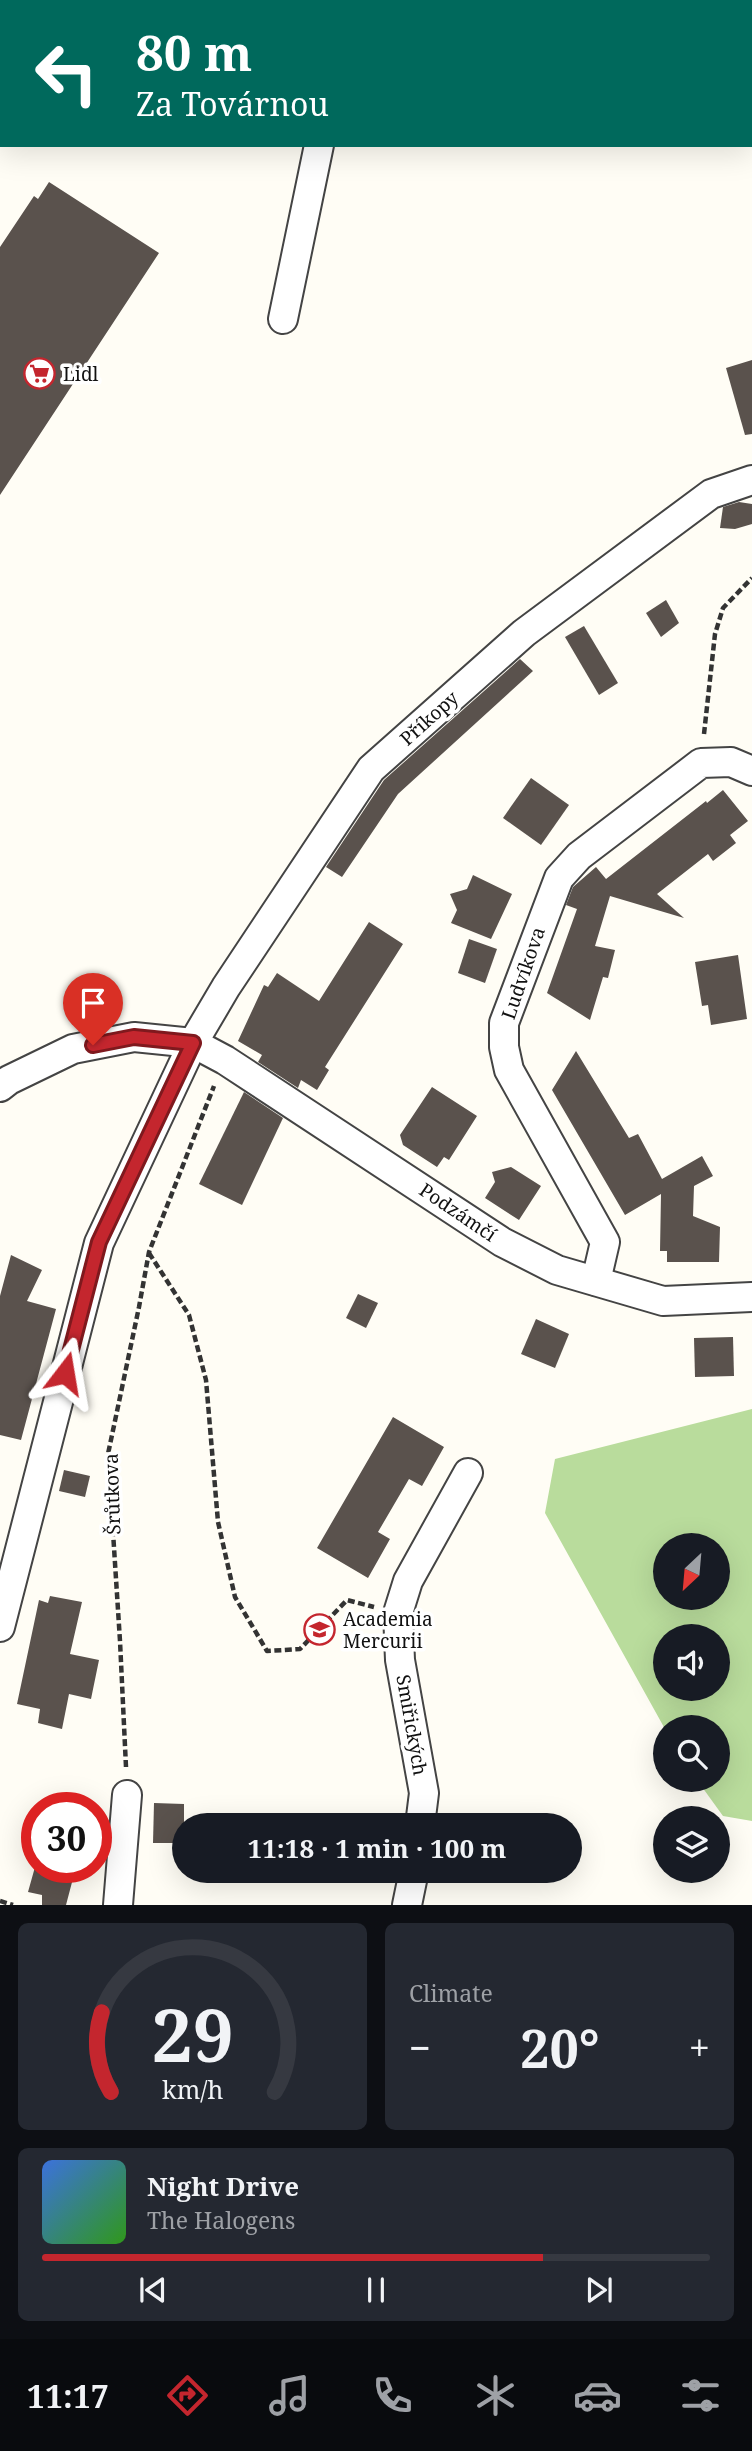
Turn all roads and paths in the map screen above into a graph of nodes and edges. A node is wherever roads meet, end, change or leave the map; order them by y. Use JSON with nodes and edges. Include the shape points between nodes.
{"nodes":[{"id":1,"x":319,"y":147,"type":"edge"},
{"id":2,"x":283,"y":319,"type":"dead end"},
{"id":3,"x":752,"y":480,"type":"edge"},
{"id":4,"x":752,"y":578,"type":"edge"},
{"id":5,"x":701,"y":763,"type":"junction"},
{"id":6,"x":752,"y":771,"type":"edge"},
{"id":7,"x":193,"y":1043,"type":"junction"},
{"id":8,"x":225,"y":1059,"type":"junction"},
{"id":9,"x":0,"y":1087,"type":"edge"},
{"id":10,"x":149,"y":1252,"type":"junction"},
{"id":11,"x":596,"y":1281,"type":"junction"},
{"id":12,"x":752,"y":1297,"type":"edge"},
{"id":13,"x":468,"y":1473,"type":"dead end"},
{"id":14,"x":398,"y":1613,"type":"junction"},
{"id":15,"x":0,"y":1627,"type":"edge"},
{"id":16,"x":127,"y":1795,"type":"joint"},
{"id":17,"x":422,"y":1813,"type":"edge"},
{"id":18,"x":412,"y":1883,"type":"edge"},
{"id":19,"x":0,"y":1901,"type":"edge"},
{"id":20,"x":13,"y":1905,"type":"edge"},
{"id":21,"x":118,"y":1905,"type":"edge"},
{"id":22,"x":407,"y":1905,"type":"edge"}],
"edges":[{"from":1,"to":2,"type":"street"},
{"from":3,"to":7,"type":"street","name":"Příkopy","via":[[711,494],[524,633],[371,769]]},
{"from":4,"to":5,"type":"path","via":[[723,608],[715,634]]},
{"from":5,"to":6,"type":"street","via":[[732,762]]},
{"from":5,"to":11,"type":"street","name":"Ludvíkova","via":[[579,856],[559,878],[504,1023],[509,1070],[605,1242]]},
{"from":7,"to":8,"type":"street","name":"Podzámčí"},
{"from":7,"to":9,"type":"street","via":[[134,1037],[73,1049]]},
{"from":7,"to":15,"type":"street","name":"Příkopy","via":[[99,1242]]},
{"from":8,"to":10,"type":"path","name":"Šrůtkova"},
{"from":8,"to":11,"type":"street","name":"Podzámčí","via":[[502,1242],[557,1270]]},
{"from":10,"to":14,"type":"path","via":[[189,1315],[206,1380],[220,1534],[235,1597],[267,1651],[300,1649],[348,1600]]},
{"from":10,"to":16,"type":"path","name":"Šrůtkova","via":[[108,1454]]},
{"from":11,"to":12,"type":"street","name":"Podzámčí","via":[[663,1301]]},
{"from":13,"to":14,"type":"street","name":"Smiřických","via":[[408,1581]]},
{"from":14,"to":17,"type":"street","name":"Smiřických","via":[[400,1660],[424,1793]]},
{"from":16,"to":21,"type":"street"},
{"from":18,"to":22,"type":"street"},
{"from":19,"to":20,"type":"path"}]}
